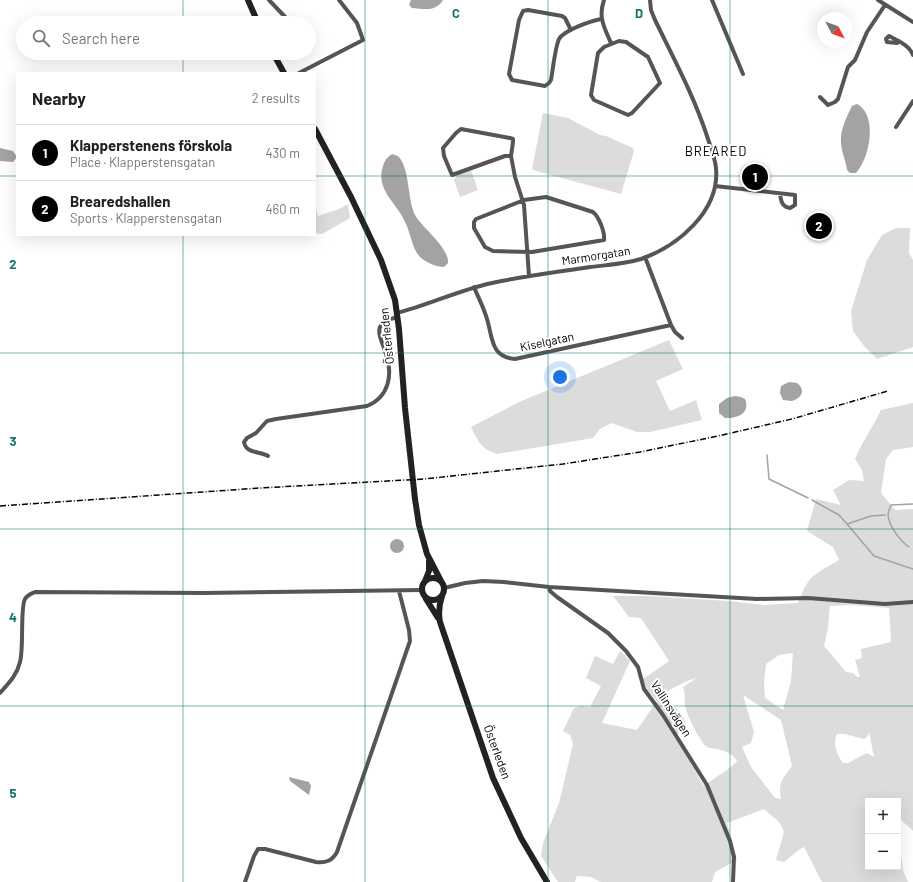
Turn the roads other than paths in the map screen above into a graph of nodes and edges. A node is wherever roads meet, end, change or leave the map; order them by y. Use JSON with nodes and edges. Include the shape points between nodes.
{"nodes":[{"id":1,"x":248,"y":0,"type":"edge"},
{"id":2,"x":269,"y":0,"type":"edge"},
{"id":3,"x":339,"y":0,"type":"edge"},
{"id":4,"x":604,"y":0,"type":"edge"},
{"id":5,"x":650,"y":0,"type":"edge"},
{"id":6,"x":712,"y":0,"type":"edge"},
{"id":7,"x":878,"y":0,"type":"edge"},
{"id":8,"x":885,"y":5,"type":"junction"},
{"id":9,"x":255,"y":16,"type":"edge"},
{"id":10,"x":284,"y":16,"type":"edge"},
{"id":11,"x":601,"y":19,"type":"junction"},
{"id":12,"x":913,"y":22,"type":"edge"},
{"id":13,"x":571,"y":30,"type":"junction"},
{"id":14,"x":899,"y":41,"type":"dead end"},
{"id":15,"x":611,"y":43,"type":"junction"},
{"id":16,"x":913,"y":54,"type":"edge"},
{"id":17,"x":277,"y":60,"type":"edge"},
{"id":18,"x":283,"y":72,"type":"edge"},
{"id":19,"x":301,"y":72,"type":"edge"},
{"id":20,"x":743,"y":74,"type":"dead end"},
{"id":21,"x":820,"y":96,"type":"dead end"},
{"id":22,"x":913,"y":101,"type":"edge"},
{"id":23,"x":896,"y":127,"type":"dead end"},
{"id":24,"x":316,"y":131,"type":"edge"},
{"id":25,"x":511,"y":156,"type":"junction"},
{"id":26,"x":715,"y":186,"type":"junction"},
{"id":27,"x":780,"y":194,"type":"junction"},
{"id":28,"x":524,"y":200,"type":"junction"},
{"id":29,"x":528,"y":252,"type":"junction"},
{"id":30,"x":645,"y":257,"type":"junction"},
{"id":31,"x":529,"y":276,"type":"junction"},
{"id":32,"x":474,"y":287,"type":"junction"},
{"id":33,"x":397,"y":315,"type":"junction"},
{"id":34,"x":671,"y":325,"type":"junction"},
{"id":35,"x":682,"y":338,"type":"dead end"},
{"id":36,"x":268,"y":456,"type":"dead end"},
{"id":37,"x":428,"y":557,"type":"junction"},
{"id":38,"x":440,"y":581,"type":"junction"},
{"id":39,"x":425,"y":582,"type":"junction"},
{"id":40,"x":549,"y":587,"type":"junction"},
{"id":41,"x":444,"y":588,"type":"junction"},
{"id":42,"x":422,"y":590,"type":"junction"},
{"id":43,"x":399,"y":591,"type":"junction"},
{"id":44,"x":442,"y":596,"type":"junction"},
{"id":45,"x":425,"y":597,"type":"junction"},
{"id":46,"x":913,"y":602,"type":"edge"},
{"id":47,"x":440,"y":623,"type":"junction"},
{"id":48,"x":0,"y":693,"type":"edge"},
{"id":49,"x":245,"y":882,"type":"edge"},
{"id":50,"x":547,"y":882,"type":"edge"},
{"id":51,"x":733,"y":882,"type":"edge"}],
"edges":[{"from":1,"to":9,"type":"main road"},
{"from":2,"to":10,"type":"street"},
{"from":3,"to":19,"type":"street","via":[[357,23],[363,40]]},
{"from":4,"to":11,"type":"street"},
{"from":5,"to":26,"type":"street","name":"Marmorgatan","via":[[655,20],[703,122],[715,162]]},
{"from":6,"to":20,"type":"street"},
{"from":7,"to":8,"type":"street"},
{"from":8,"to":12,"type":"street"},
{"from":8,"to":21,"type":"street","via":[[867,32],[855,60],[848,67],[838,99],[828,105]]},
{"from":11,"to":13,"type":"street"},
{"from":11,"to":15,"type":"street"},
{"from":13,"to":13,"type":"street","via":[[563,34],[559,40],[550,83],[544,86],[516,82],[510,78],[514,45],[523,11],[562,16]]},
{"from":14,"to":16,"type":"street","via":[[909,47]]},
{"from":15,"to":15,"type":"street","via":[[623,41],[646,56],[660,80],[660,85],[629,115],[594,100],[591,95],[598,53]]},
{"from":17,"to":18,"type":"main road"},
{"from":22,"to":23,"type":"street"},
{"from":24,"to":33,"type":"main road","name":"Österleden","via":[[381,260],[391,287]]},
{"from":25,"to":25,"type":"street","via":[[452,175],[443,148],[456,133],[464,129],[512,139]]},
{"from":25,"to":28,"type":"street","via":[[514,177]]},
{"from":26,"to":27,"type":"street"},
{"from":26,"to":30,"type":"street","name":"Marmorgatan","via":[[707,208],[690,228],[667,246]]},
{"from":27,"to":27,"type":"street","via":[[795,195],[793,207],[787,208],[781,202]]},
{"from":28,"to":29,"type":"street"},
{"from":28,"to":29,"type":"street","via":[[476,219],[473,224],[488,250]]},
{"from":28,"to":29,"type":"street","via":[[546,197],[592,211],[598,218],[604,238],[602,242]]},
{"from":29,"to":31,"type":"street"},
{"from":30,"to":31,"type":"street","name":"Marmorgatan","via":[[625,263]]},
{"from":30,"to":34,"type":"street"},
{"from":31,"to":32,"type":"street","name":"Marmorgatan"},
{"from":32,"to":33,"type":"street","name":"Marmorgatan"},
{"from":32,"to":34,"type":"street","name":"Kiselgatan","via":[[495,348],[499,354],[509,358],[515,359]]},
{"from":33,"to":36,"type":"street","name":"Marmorgatan","via":[[386,320],[380,328],[379,334],[387,355],[389,377],[381,397],[367,406],[267,421],[244,442],[249,451]]},
{"from":33,"to":37,"type":"main road","name":"Österleden","via":[[418,525]]},
{"from":34,"to":35,"type":"street"},
{"from":37,"to":38,"type":"main road","name":"Österleden"},
{"from":37,"to":39,"type":"main road","name":"Österleden","via":[[429,569]]},
{"from":38,"to":39,"type":"main road","via":[[433,578]]},
{"from":38,"to":41,"type":"main road","name":"Österleden"},
{"from":39,"to":42,"type":"main road","name":"Österleden"},
{"from":40,"to":41,"type":"street","via":[[483,581]]},
{"from":40,"to":46,"type":"street","via":[[757,599],[808,598],[885,604]]},
{"from":40,"to":51,"type":"street","name":"Vallinsvägen","via":[[557,597],[612,636],[638,667],[644,689],[707,785],[730,841],[734,857]]},
{"from":41,"to":44,"type":"main road","name":"Österleden"},
{"from":42,"to":43,"type":"street"},
{"from":42,"to":45,"type":"main road","name":"Österleden"},
{"from":43,"to":48,"type":"street","via":[[35,592],[24,602],[21,660],[14,676]]},
{"from":43,"to":49,"type":"street","via":[[410,641],[337,852],[330,860],[320,862],[258,849]]},
{"from":44,"to":45,"type":"main road","via":[[435,600]]},
{"from":44,"to":47,"type":"main road","name":"Österleden","via":[[438,614]]},
{"from":45,"to":47,"type":"main road","name":"Österleden"},
{"from":47,"to":50,"type":"main road","name":"Österleden","via":[[493,778]]}]}
